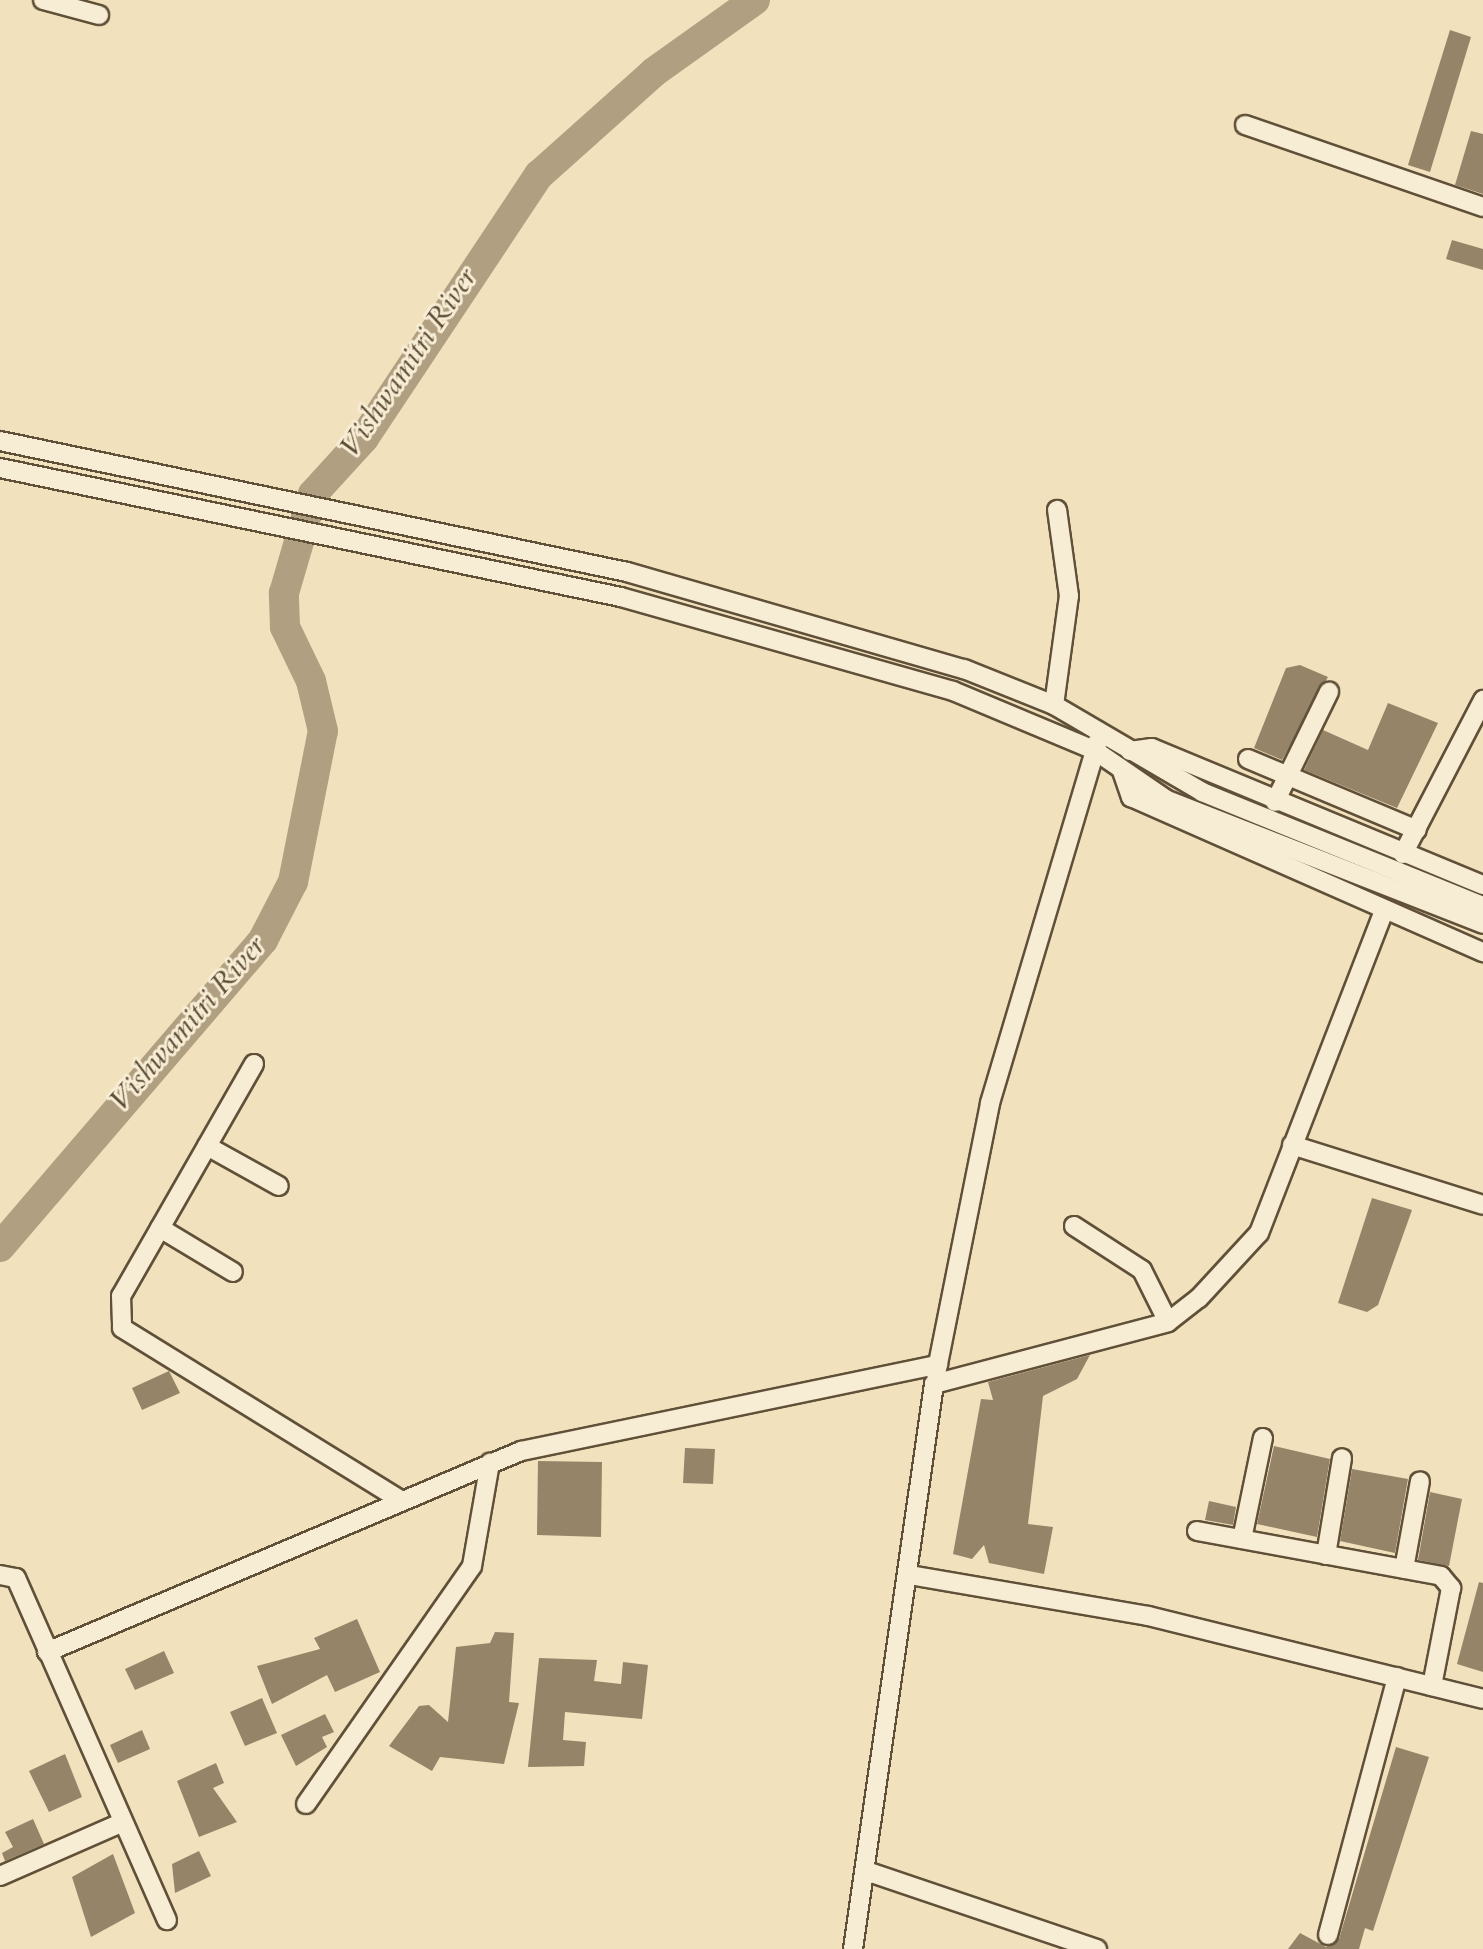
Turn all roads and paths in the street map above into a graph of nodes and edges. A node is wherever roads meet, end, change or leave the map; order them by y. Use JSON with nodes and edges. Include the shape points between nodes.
{"nodes":[{"id":1,"x":43,"y":0,"type":"edge"},
{"id":2,"x":99,"y":15,"type":"dead end"},
{"id":3,"x":1245,"y":125,"type":"dead end"},
{"id":4,"x":1483,"y":207,"type":"edge"},
{"id":5,"x":0,"y":441,"type":"edge"},
{"id":6,"x":0,"y":468,"type":"edge"},
{"id":7,"x":1057,"y":510,"type":"dead end"},
{"id":8,"x":1329,"y":692,"type":"dead end"},
{"id":9,"x":1483,"y":700,"type":"edge"},
{"id":10,"x":1054,"y":705,"type":"junction"},
{"id":11,"x":1097,"y":742,"type":"junction"},
{"id":12,"x":1130,"y":751,"type":"junction"},
{"id":13,"x":1248,"y":759,"type":"dead end"},
{"id":14,"x":1122,"y":771,"type":"junction"},
{"id":15,"x":1287,"y":777,"type":"junction"},
{"id":16,"x":1275,"y":802,"type":"junction"},
{"id":17,"x":1417,"y":830,"type":"junction"},
{"id":18,"x":1403,"y":854,"type":"junction"},
{"id":19,"x":1483,"y":885,"type":"edge"},
{"id":20,"x":1483,"y":906,"type":"edge"},
{"id":21,"x":1384,"y":911,"type":"junction"},
{"id":22,"x":1483,"y":924,"type":"edge"},
{"id":23,"x":1483,"y":952,"type":"edge"},
{"id":24,"x":254,"y":1064,"type":"dead end"},
{"id":25,"x":1292,"y":1145,"type":"junction"},
{"id":26,"x":207,"y":1146,"type":"junction"},
{"id":27,"x":279,"y":1186,"type":"dead end"},
{"id":28,"x":1483,"y":1205,"type":"edge"},
{"id":29,"x":1074,"y":1226,"type":"dead end"},
{"id":30,"x":160,"y":1228,"type":"junction"},
{"id":31,"x":233,"y":1272,"type":"dead end"},
{"id":32,"x":1168,"y":1322,"type":"junction"},
{"id":33,"x":938,"y":1365,"type":"junction"},
{"id":34,"x":934,"y":1384,"type":"junction"},
{"id":35,"x":1263,"y":1438,"type":"dead end"},
{"id":36,"x":1342,"y":1458,"type":"dead end"},
{"id":37,"x":490,"y":1463,"type":"junction"},
{"id":38,"x":1420,"y":1481,"type":"dead end"},
{"id":39,"x":402,"y":1501,"type":"junction"},
{"id":40,"x":1197,"y":1531,"type":"dead end"},
{"id":41,"x":1242,"y":1539,"type":"junction"},
{"id":42,"x":1326,"y":1555,"type":"junction"},
{"id":43,"x":1404,"y":1569,"type":"junction"},
{"id":44,"x":0,"y":1575,"type":"edge"},
{"id":45,"x":909,"y":1575,"type":"junction"},
{"id":46,"x":47,"y":1652,"type":"junction"},
{"id":47,"x":1397,"y":1677,"type":"junction"},
{"id":48,"x":1432,"y":1686,"type":"junction"},
{"id":49,"x":1483,"y":1699,"type":"edge"},
{"id":50,"x":306,"y":1804,"type":"dead end"},
{"id":51,"x":123,"y":1822,"type":"junction"},
{"id":52,"x":866,"y":1871,"type":"junction"},
{"id":53,"x":0,"y":1876,"type":"edge"},
{"id":54,"x":167,"y":1920,"type":"dead end"},
{"id":55,"x":1328,"y":1935,"type":"dead end"},
{"id":56,"x":853,"y":1949,"type":"edge"},
{"id":57,"x":1097,"y":1949,"type":"edge"}],
"edges":[{"from":1,"to":2,"type":"street"},
{"from":3,"to":4,"type":"street"},
{"from":5,"to":10,"type":"street","via":[[627,572],[964,669]]},
{"from":6,"to":11,"type":"street","via":[[696,619],[953,691]]},
{"from":7,"to":10,"type":"street","via":[[1069,596]]},
{"from":8,"to":15,"type":"street"},
{"from":9,"to":17,"type":"street"},
{"from":10,"to":11,"type":"street"},
{"from":11,"to":12,"type":"street"},
{"from":11,"to":14,"type":"street"},
{"from":11,"to":33,"type":"street","via":[[990,1103]]},
{"from":12,"to":16,"type":"street","via":[[1152,748]]},
{"from":12,"to":20,"type":"street","via":[[1160,769]]},
{"from":13,"to":15,"type":"street"},
{"from":14,"to":21,"type":"street","via":[[1131,797]]},
{"from":14,"to":22,"type":"street","via":[[1167,800]]},
{"from":15,"to":16,"type":"street"},
{"from":15,"to":17,"type":"street"},
{"from":16,"to":18,"type":"street"},
{"from":17,"to":18,"type":"street"},
{"from":18,"to":19,"type":"street"},
{"from":21,"to":23,"type":"street"},
{"from":21,"to":25,"type":"street"},
{"from":24,"to":26,"type":"street"},
{"from":25,"to":28,"type":"street"},
{"from":25,"to":32,"type":"street","via":[[1259,1233]]},
{"from":26,"to":27,"type":"street"},
{"from":26,"to":30,"type":"street"},
{"from":29,"to":32,"type":"street","via":[[1142,1270]]},
{"from":30,"to":31,"type":"street"},
{"from":30,"to":39,"type":"street","via":[[121,1296],[122,1328]]},
{"from":32,"to":34,"type":"street"},
{"from":33,"to":34,"type":"street"},
{"from":33,"to":37,"type":"street","via":[[568,1439]]},
{"from":34,"to":45,"type":"street"},
{"from":35,"to":41,"type":"street"},
{"from":36,"to":42,"type":"street"},
{"from":37,"to":39,"type":"street"},
{"from":37,"to":50,"type":"street","via":[[472,1566]]},
{"from":38,"to":43,"type":"street"},
{"from":39,"to":46,"type":"street"},
{"from":40,"to":41,"type":"street"},
{"from":41,"to":42,"type":"street"},
{"from":42,"to":43,"type":"street"},
{"from":43,"to":48,"type":"street","via":[[1441,1576],[1451,1588]]},
{"from":44,"to":46,"type":"street","via":[[16,1578]]},
{"from":45,"to":47,"type":"street","via":[[1114,1608]]},
{"from":45,"to":52,"type":"street"},
{"from":46,"to":51,"type":"street"},
{"from":47,"to":48,"type":"street"},
{"from":47,"to":55,"type":"street"},
{"from":48,"to":49,"type":"street"},
{"from":51,"to":53,"type":"street"},
{"from":51,"to":54,"type":"street"},
{"from":52,"to":56,"type":"street"},
{"from":52,"to":57,"type":"street"}]}
